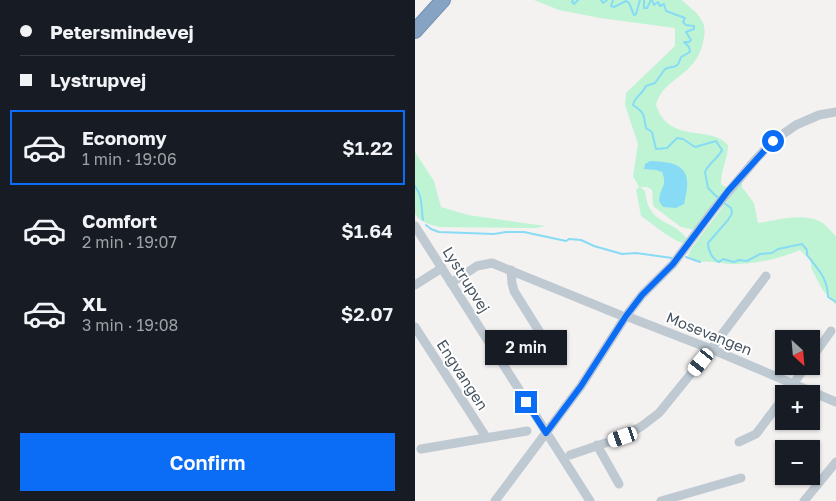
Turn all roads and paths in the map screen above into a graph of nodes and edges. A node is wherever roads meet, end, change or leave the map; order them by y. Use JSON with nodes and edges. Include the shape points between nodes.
{"nodes":[{"id":1,"x":443,"y":0,"type":"edge"},
{"id":2,"x":415,"y":31,"type":"edge"},
{"id":3,"x":836,"y":112,"type":"edge"},
{"id":4,"x":416,"y":228,"type":"edge"},
{"id":5,"x":442,"y":268,"type":"junction"},
{"id":6,"x":511,"y":270,"type":"junction"},
{"id":7,"x":766,"y":276,"type":"dead end"},
{"id":8,"x":451,"y":283,"type":"junction"},
{"id":9,"x":415,"y":285,"type":"edge"},
{"id":10,"x":623,"y":315,"type":"junction"},
{"id":11,"x":415,"y":327,"type":"edge"},
{"id":12,"x":831,"y":332,"type":"dead end"},
{"id":13,"x":545,"y":339,"type":"dead end"},
{"id":14,"x":820,"y":347,"type":"edge"},
{"id":15,"x":711,"y":349,"type":"junction"},
{"id":16,"x":800,"y":375,"type":"edge"},
{"id":17,"x":793,"y":385,"type":"joint"},
{"id":18,"x":820,"y":396,"type":"edge"},
{"id":19,"x":836,"y":402,"type":"edge"},
{"id":20,"x":775,"y":409,"type":"edge"},
{"id":21,"x":527,"y":431,"type":"dead end"},
{"id":22,"x":546,"y":433,"type":"junction"},
{"id":23,"x":486,"y":437,"type":"junction"},
{"id":24,"x":739,"y":442,"type":"dead end"},
{"id":25,"x":597,"y":445,"type":"junction"},
{"id":26,"x":421,"y":449,"type":"dead end"},
{"id":27,"x":570,"y":455,"type":"dead end"},
{"id":28,"x":836,"y":462,"type":"edge"},
{"id":29,"x":741,"y":478,"type":"dead end"},
{"id":30,"x":619,"y":484,"type":"dead end"},
{"id":31,"x":495,"y":501,"type":"edge"},
{"id":32,"x":589,"y":501,"type":"edge"},
{"id":33,"x":661,"y":501,"type":"edge"},
{"id":34,"x":804,"y":501,"type":"edge"}],
"edges":[{"from":1,"to":2,"type":"highway"},
{"from":3,"to":10,"type":"street","via":[[807,119],[773,141],[728,191],[673,264]]},
{"from":4,"to":5,"type":"street","name":"Lystrupvej"},
{"from":5,"to":8,"type":"street","name":"Lystrupvej"},
{"from":5,"to":9,"type":"street"},
{"from":6,"to":8,"type":"street","name":"Mosevangen","via":[[492,263],[483,264]]},
{"from":6,"to":10,"type":"street","name":"Mosevangen"},
{"from":6,"to":13,"type":"street","via":[[515,291]]},
{"from":7,"to":15,"type":"street"},
{"from":8,"to":22,"type":"street","name":"Lystrupvej"},
{"from":10,"to":15,"type":"street","name":"Mosevangen"},
{"from":10,"to":22,"type":"street","via":[[581,386]]},
{"from":11,"to":23,"type":"street","name":"Engvangen"},
{"from":12,"to":14,"type":"street"},
{"from":15,"to":17,"type":"street","name":"Mosevangen"},
{"from":15,"to":25,"type":"street","via":[[659,413],[623,437]]},
{"from":16,"to":17,"type":"street"},
{"from":18,"to":19,"type":"street","name":"Mosevangen"},
{"from":20,"to":24,"type":"street","via":[[756,434]]},
{"from":21,"to":23,"type":"street"},
{"from":22,"to":31,"type":"street"},
{"from":22,"to":32,"type":"street","name":"Lystrupvej"},
{"from":23,"to":26,"type":"street"},
{"from":25,"to":27,"type":"street"},
{"from":25,"to":30,"type":"street"},
{"from":28,"to":34,"type":"street"},
{"from":29,"to":33,"type":"street"}]}
